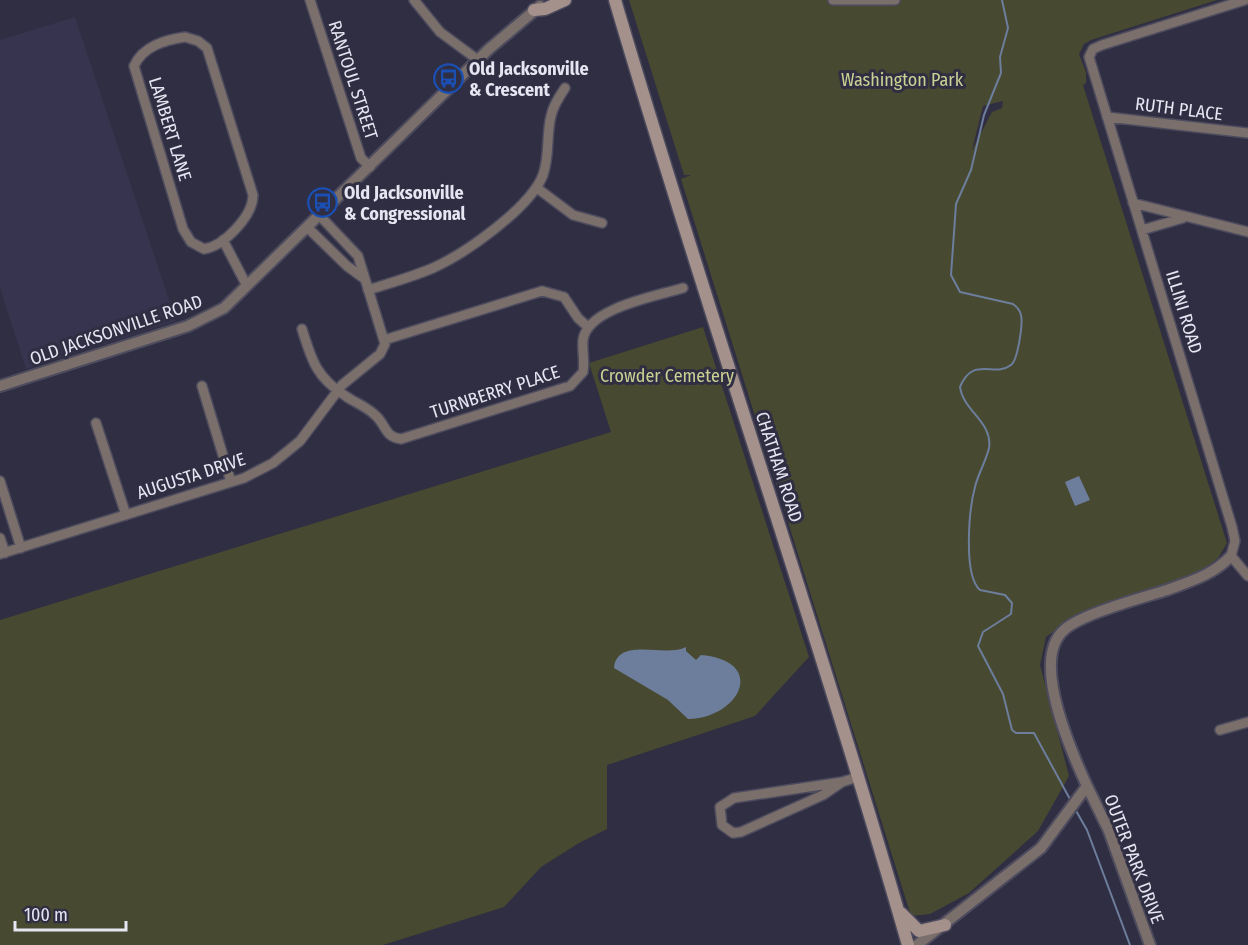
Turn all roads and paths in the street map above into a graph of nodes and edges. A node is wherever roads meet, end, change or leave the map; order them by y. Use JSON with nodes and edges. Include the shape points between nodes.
{"nodes":[{"id":1,"x":310,"y":0,"type":"edge"},
{"id":2,"x":414,"y":0,"type":"edge"},
{"id":3,"x":551,"y":0,"type":"edge"},
{"id":4,"x":564,"y":0,"type":"edge"},
{"id":5,"x":605,"y":0,"type":"edge"},
{"id":6,"x":615,"y":0,"type":"edge"},
{"id":7,"x":833,"y":0,"type":"edge"},
{"id":8,"x":896,"y":0,"type":"edge"},
{"id":9,"x":1245,"y":0,"type":"edge"},
{"id":10,"x":534,"y":10,"type":"junction"},
{"id":11,"x":621,"y":21,"type":"junction"},
{"id":12,"x":478,"y":60,"type":"junction"},
{"id":13,"x":565,"y":88,"type":"dead end"},
{"id":14,"x":1107,"y":117,"type":"junction"},
{"id":15,"x":1248,"y":133,"type":"edge"},
{"id":16,"x":370,"y":167,"type":"junction"},
{"id":17,"x":537,"y":188,"type":"junction"},
{"id":18,"x":1133,"y":202,"type":"junction"},
{"id":19,"x":320,"y":216,"type":"junction"},
{"id":20,"x":1184,"y":218,"type":"junction"},
{"id":21,"x":602,"y":223,"type":"dead end"},
{"id":22,"x":308,"y":228,"type":"junction"},
{"id":23,"x":1142,"y":230,"type":"junction"},
{"id":24,"x":1248,"y":232,"type":"edge"},
{"id":25,"x":223,"y":240,"type":"junction"},
{"id":26,"x":362,"y":277,"type":"junction"},
{"id":27,"x":248,"y":286,"type":"junction"},
{"id":28,"x":683,"y":288,"type":"dead end"},
{"id":29,"x":368,"y":290,"type":"junction"},
{"id":30,"x":588,"y":327,"type":"junction"},
{"id":31,"x":302,"y":329,"type":"dead end"},
{"id":32,"x":384,"y":344,"type":"junction"},
{"id":33,"x":0,"y":386,"type":"edge"},
{"id":34,"x":202,"y":386,"type":"dead end"},
{"id":35,"x":338,"y":391,"type":"junction"},
{"id":36,"x":96,"y":423,"type":"dead end"},
{"id":37,"x":0,"y":480,"type":"edge"},
{"id":38,"x":231,"y":482,"type":"junction"},
{"id":39,"x":126,"y":515,"type":"junction"},
{"id":40,"x":0,"y":538,"type":"edge"},
{"id":41,"x":21,"y":548,"type":"junction"},
{"id":42,"x":2,"y":554,"type":"edge"},
{"id":43,"x":1231,"y":556,"type":"junction"},
{"id":44,"x":1248,"y":576,"type":"edge"},
{"id":45,"x":1248,"y":722,"type":"edge"},
{"id":46,"x":1220,"y":730,"type":"dead end"},
{"id":47,"x":858,"y":777,"type":"junction"},
{"id":48,"x":842,"y":782,"type":"junction"},
{"id":49,"x":1087,"y":786,"type":"junction"},
{"id":50,"x":898,"y":910,"type":"junction"},
{"id":51,"x":945,"y":925,"type":"junction"},
{"id":52,"x":908,"y":945,"type":"edge"},
{"id":53,"x":917,"y":945,"type":"edge"},
{"id":54,"x":1150,"y":945,"type":"edge"}],
"edges":[{"from":1,"to":16,"type":"street","name":"RANTOUL STREET","via":[[361,158]]},
{"from":2,"to":12,"type":"street","via":[[440,32]]},
{"from":3,"to":10,"type":"street","name":"OLD JACKSONVILLE ROAD"},
{"from":4,"to":10,"type":"main road"},
{"from":5,"to":11,"type":"main road"},
{"from":6,"to":11,"type":"main road","name":"CHATHAM ROAD"},
{"from":7,"to":8,"type":"street"},
{"from":9,"to":14,"type":"street","name":"ILLINI ROAD","via":[[1090,52]]},
{"from":10,"to":12,"type":"street","name":"OLD JACKSONVILLE ROAD"},
{"from":11,"to":47,"type":"main road","name":"CHATHAM ROAD"},
{"from":12,"to":16,"type":"street","name":"OLD JACKSONVILLE ROAD"},
{"from":13,"to":17,"type":"street","via":[[550,118],[547,163]]},
{"from":14,"to":15,"type":"street","name":"RUTH PLACE"},
{"from":14,"to":18,"type":"street","name":"ILLINI ROAD"},
{"from":16,"to":19,"type":"street","name":"OLD JACKSONVILLE ROAD"},
{"from":17,"to":21,"type":"street","via":[[573,215]]},
{"from":17,"to":29,"type":"street","via":[[448,260]]},
{"from":18,"to":20,"type":"street"},
{"from":18,"to":23,"type":"street","name":"ILLINI ROAD"},
{"from":19,"to":22,"type":"street","name":"OLD JACKSONVILLE ROAD"},
{"from":19,"to":26,"type":"street","via":[[358,256]]},
{"from":20,"to":23,"type":"street"},
{"from":20,"to":24,"type":"street"},
{"from":22,"to":26,"type":"street"},
{"from":22,"to":27,"type":"street","name":"OLD JACKSONVILLE ROAD"},
{"from":23,"to":43,"type":"street","name":"ILLINI ROAD","via":[[1232,527],[1235,541]]},
{"from":25,"to":25,"type":"street","name":"LAMBERT LANE","via":[[251,208],[251,185],[207,48],[192,38],[174,39],[141,55],[134,66],[135,73],[186,236],[196,247],[204,249]]},
{"from":25,"to":27,"type":"street"},
{"from":26,"to":29,"type":"street"},
{"from":27,"to":33,"type":"street","name":"OLD JACKSONVILLE ROAD","via":[[224,308],[188,326]]},
{"from":28,"to":30,"type":"street","via":[[608,312]]},
{"from":29,"to":32,"type":"street"},
{"from":30,"to":32,"type":"street","via":[[564,297],[542,291]]},
{"from":30,"to":35,"type":"street","name":"TURNBERRY PLACE","via":[[583,339],[583,372],[574,383],[408,438],[390,436],[376,415]]},
{"from":31,"to":35,"type":"street","name":"TURNBERRY PLACE","via":[[313,365]]},
{"from":32,"to":35,"type":"street","name":"AUGUSTA DRIVE"},
{"from":34,"to":38,"type":"street"},
{"from":35,"to":38,"type":"street","name":"AUGUSTA DRIVE","via":[[287,452],[258,472]]},
{"from":36,"to":39,"type":"street"},
{"from":37,"to":41,"type":"street"},
{"from":38,"to":39,"type":"street","name":"AUGUSTA DRIVE"},
{"from":39,"to":41,"type":"street","name":"AUGUSTA DRIVE"},
{"from":40,"to":42,"type":"street"},
{"from":41,"to":42,"type":"street","name":"AUGUSTA DRIVE"},
{"from":43,"to":44,"type":"street"},
{"from":43,"to":49,"type":"street","name":"OUTER PARK DRIVE","via":[[1212,573],[1083,620],[1058,637],[1051,654],[1052,679],[1072,752]]},
{"from":45,"to":46,"type":"street"},
{"from":47,"to":48,"type":"street"},
{"from":47,"to":50,"type":"main road","name":"CHATHAM ROAD"},
{"from":48,"to":48,"type":"street","via":[[823,795],[741,832],[733,833],[722,825],[720,807],[734,798]]},
{"from":49,"to":51,"type":"street","via":[[1041,848]]},
{"from":49,"to":54,"type":"street","name":"OUTER PARK DRIVE","via":[[1109,831]]},
{"from":50,"to":51,"type":"main road","via":[[919,931]]},
{"from":50,"to":52,"type":"main road","name":"CHATHAM ROAD"},
{"from":51,"to":53,"type":"street"}]}
